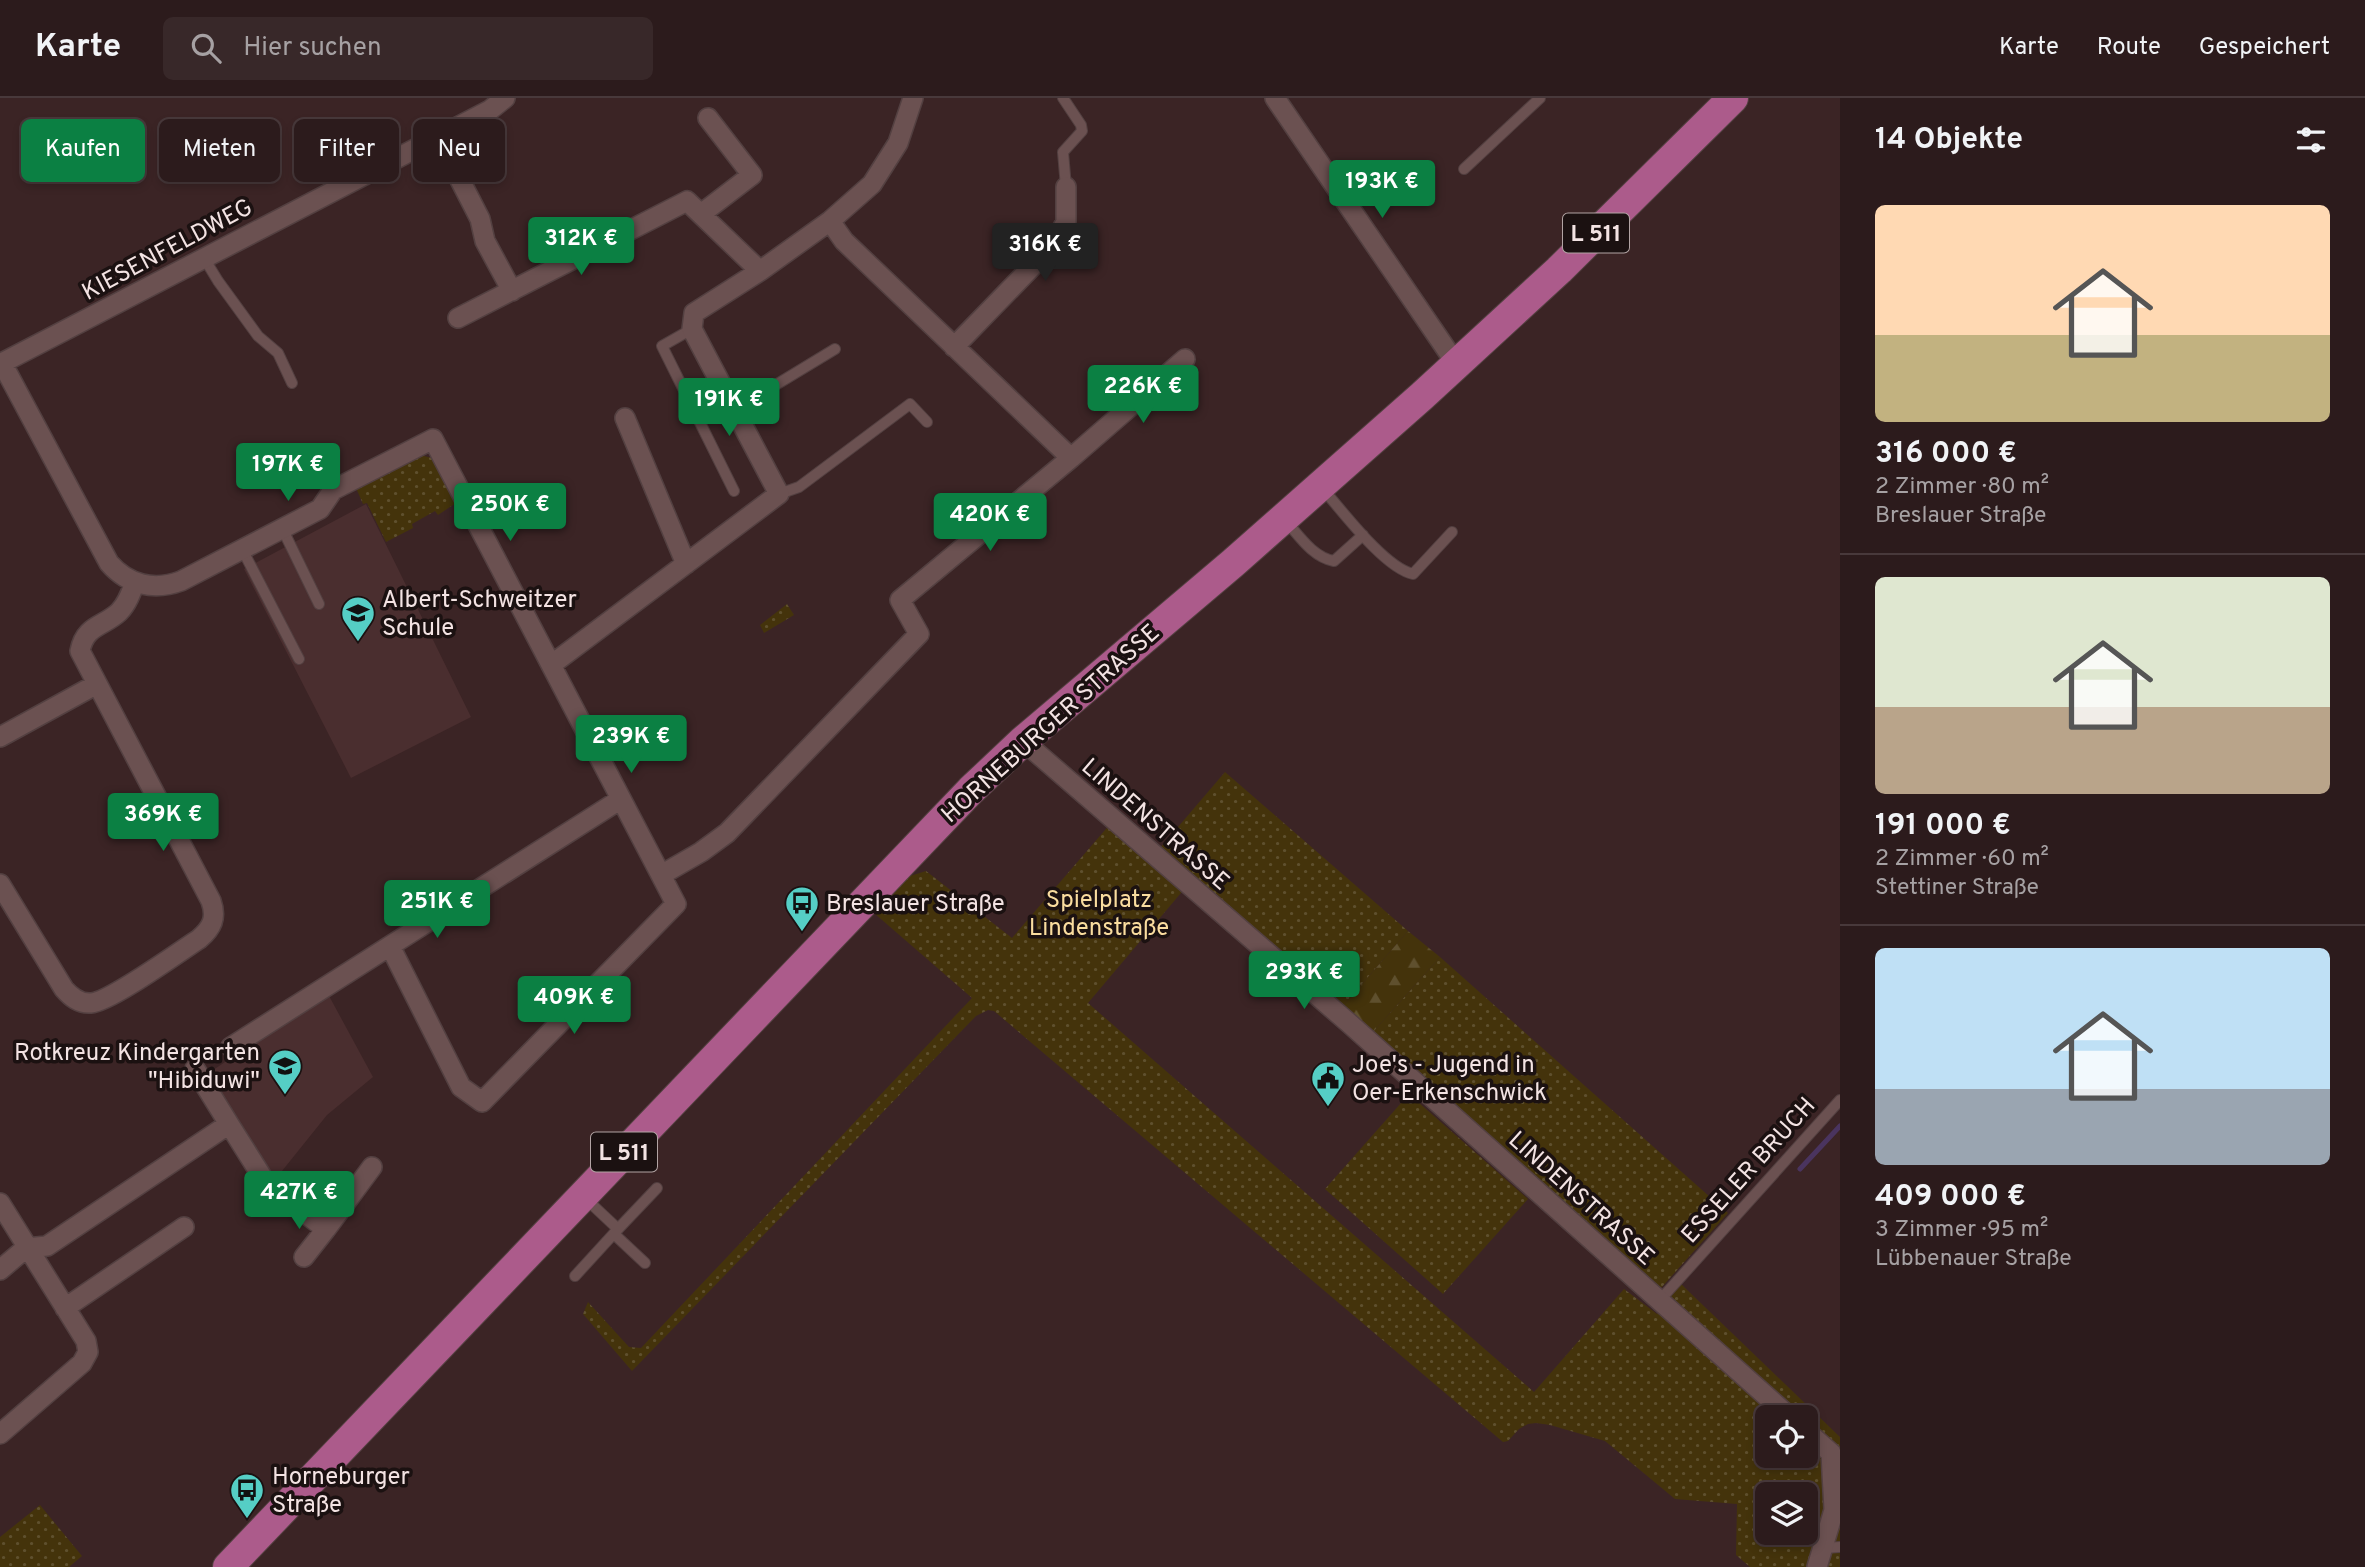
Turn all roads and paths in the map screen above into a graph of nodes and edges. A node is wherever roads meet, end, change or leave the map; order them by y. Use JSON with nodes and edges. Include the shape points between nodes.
{"nodes":[{"id":1,"x":505,"y":98,"type":"edge"},
{"id":2,"x":914,"y":98,"type":"edge"},
{"id":3,"x":1063,"y":98,"type":"edge"},
{"id":4,"x":1275,"y":98,"type":"edge"},
{"id":5,"x":1540,"y":98,"type":"edge"},
{"id":6,"x":1733,"y":98,"type":"edge"},
{"id":7,"x":708,"y":118,"type":"dead end"},
{"id":8,"x":473,"y":119,"type":"edge"},
{"id":9,"x":413,"y":150,"type":"edge"},
{"id":10,"x":1464,"y":169,"type":"dead end"},
{"id":11,"x":461,"y":182,"type":"edge"},
{"id":12,"x":1066,"y":187,"type":"joint"},
{"id":13,"x":701,"y":215,"type":"junction"},
{"id":14,"x":830,"y":220,"type":"junction"},
{"id":15,"x":204,"y":258,"type":"junction"},
{"id":16,"x":760,"y":271,"type":"junction"},
{"id":17,"x":512,"y":290,"type":"junction"},
{"id":18,"x":457,"y":318,"type":"dead end"},
{"id":19,"x":692,"y":329,"type":"junction"},
{"id":20,"x":954,"y":347,"type":"junction"},
{"id":21,"x":835,"y":349,"type":"dead end"},
{"id":22,"x":1185,"y":359,"type":"dead end"},
{"id":23,"x":1,"y":364,"type":"edge"},
{"id":24,"x":1457,"y":365,"type":"junction"},
{"id":25,"x":292,"y":383,"type":"dead end"},
{"id":26,"x":737,"y":409,"type":"junction"},
{"id":27,"x":625,"y":418,"type":"dead end"},
{"id":28,"x":927,"y":422,"type":"dead end"},
{"id":29,"x":1071,"y":458,"type":"junction"},
{"id":30,"x":1320,"y":486,"type":"junction"},
{"id":31,"x":734,"y":491,"type":"dead end"},
{"id":32,"x":779,"y":494,"type":"junction"},
{"id":33,"x":1284,"y":518,"type":"junction"},
{"id":34,"x":282,"y":528,"type":"junction"},
{"id":35,"x":1452,"y":533,"type":"dead end"},
{"id":36,"x":1363,"y":535,"type":"junction"},
{"id":37,"x":242,"y":548,"type":"junction"},
{"id":38,"x":686,"y":564,"type":"junction"},
{"id":39,"x":135,"y":582,"type":"junction"},
{"id":40,"x":320,"y":604,"type":"dead end"},
{"id":41,"x":299,"y":659,"type":"dead end"},
{"id":42,"x":551,"y":665,"type":"junction"},
{"id":43,"x":97,"y":684,"type":"junction"},
{"id":44,"x":0,"y":737,"type":"edge"},
{"id":45,"x":1023,"y":741,"type":"junction"},
{"id":46,"x":621,"y":799,"type":"junction"},
{"id":47,"x":661,"y":875,"type":"junction"},
{"id":48,"x":0,"y":884,"type":"edge"},
{"id":49,"x":390,"y":946,"type":"junction"},
{"id":50,"x":230,"y":1047,"type":"dead end"},
{"id":51,"x":195,"y":1069,"type":"dead end"},
{"id":52,"x":1840,"y":1100,"type":"edge"},
{"id":53,"x":229,"y":1124,"type":"junction"},
{"id":54,"x":372,"y":1167,"type":"dead end"},
{"id":55,"x":657,"y":1188,"type":"dead end"},
{"id":56,"x":583,"y":1196,"type":"junction"},
{"id":57,"x":0,"y":1203,"type":"edge"},
{"id":58,"x":184,"y":1227,"type":"dead end"},
{"id":59,"x":326,"y":1229,"type":"junction"},
{"id":60,"x":616,"y":1231,"type":"junction"},
{"id":61,"x":26,"y":1248,"type":"junction"},
{"id":62,"x":304,"y":1257,"type":"dead end"},
{"id":63,"x":645,"y":1262,"type":"dead end"},
{"id":64,"x":0,"y":1270,"type":"edge"},
{"id":65,"x":575,"y":1276,"type":"dead end"},
{"id":66,"x":1660,"y":1300,"type":"junction"},
{"id":67,"x":65,"y":1308,"type":"junction"},
{"id":68,"x":1777,"y":1405,"type":"edge"},
{"id":69,"x":0,"y":1434,"type":"edge"},
{"id":70,"x":1818,"y":1442,"type":"edge"},
{"id":71,"x":1835,"y":1457,"type":"edge"},
{"id":72,"x":1832,"y":1547,"type":"edge"},
{"id":73,"x":228,"y":1567,"type":"edge"},
{"id":74,"x":1817,"y":1567,"type":"edge"}],
"edges":[{"from":1,"to":8,"type":"street","name":"KIESENFELDWEG"},
{"from":2,"to":14,"type":"street","via":[[886,164],[872,184]]},
{"from":3,"to":12,"type":"lane","via":[[1082,125],[1063,152]]},
{"from":4,"to":24,"type":"street"},
{"from":5,"to":10,"type":"lane"},
{"from":6,"to":24,"type":"main road","name":"HORNEBURGER STRASSE","number":"L 511"},
{"from":7,"to":13,"type":"street","via":[[752,175]]},
{"from":9,"to":15,"type":"street","name":"KIESENFELDWEG"},
{"from":11,"to":17,"type":"street","via":[[480,219],[485,241]]},
{"from":12,"to":20,"type":"street","via":[[1066,222],[1052,246]]},
{"from":13,"to":16,"type":"street"},
{"from":13,"to":17,"type":"street","via":[[687,201]]},
{"from":14,"to":16,"type":"street"},
{"from":14,"to":20,"type":"street","via":[[844,241]]},
{"from":15,"to":23,"type":"street","name":"KIESENFELDWEG"},
{"from":15,"to":25,"type":"lane","via":[[258,336],[278,354]]},
{"from":16,"to":19,"type":"street","via":[[694,313]]},
{"from":17,"to":18,"type":"street"},
{"from":19,"to":26,"type":"street"},
{"from":19,"to":31,"type":"lane","via":[[662,346]]},
{"from":20,"to":29,"type":"street"},
{"from":21,"to":26,"type":"lane"},
{"from":22,"to":29,"type":"street"},
{"from":23,"to":39,"type":"street","via":[[109,563]]},
{"from":24,"to":30,"type":"main road","name":"HORNEBURGER STRASSE","number":"L 511"},
{"from":26,"to":32,"type":"street"},
{"from":27,"to":38,"type":"street"},
{"from":28,"to":32,"type":"lane","via":[[910,404],[799,487]]},
{"from":29,"to":47,"type":"street","via":[[900,600],[919,634],[727,833]]},
{"from":30,"to":33,"type":"main road","name":"HORNEBURGER STRASSE","number":"L 511"},
{"from":30,"to":36,"type":"lane"},
{"from":32,"to":38,"type":"street"},
{"from":33,"to":36,"type":"lane","via":[[1324,559],[1334,561]]},
{"from":33,"to":45,"type":"main road","name":"HORNEBURGER STRASSE","number":"L 511"},
{"from":34,"to":37,"type":"street"},
{"from":34,"to":40,"type":"lane"},
{"from":34,"to":42,"type":"street","via":[[320,509],[333,490],[433,439]]},
{"from":35,"to":36,"type":"lane","via":[[1413,575]]},
{"from":37,"to":39,"type":"street","via":[[169,585]]},
{"from":37,"to":41,"type":"lane"},
{"from":38,"to":42,"type":"street"},
{"from":39,"to":43,"type":"street","via":[[121,610],[82,640],[80,651]]},
{"from":42,"to":46,"type":"street"},
{"from":43,"to":44,"type":"street"},
{"from":43,"to":48,"type":"street","via":[[211,901],[214,921],[199,939],[135,980],[102,1000],[81,1002],[64,989]]},
{"from":45,"to":56,"type":"main road","name":"HORNEBURGER STRASSE","number":"L 511","via":[[828,937]]},
{"from":45,"to":66,"type":"street","name":"LINDENSTRASSE"},
{"from":46,"to":47,"type":"street"},
{"from":46,"to":49,"type":"street"},
{"from":47,"to":49,"type":"street","via":[[676,904],[482,1102],[461,1087]]},
{"from":49,"to":50,"type":"street"},
{"from":51,"to":53,"type":"street"},
{"from":52,"to":66,"type":"lane","name":"ESSELER BRUCH"},
{"from":53,"to":59,"type":"street","via":[[268,1186]]},
{"from":53,"to":61,"type":"street","via":[[47,1246]]},
{"from":54,"to":59,"type":"street"},
{"from":55,"to":60,"type":"lane"},
{"from":56,"to":60,"type":"lane"},
{"from":56,"to":73,"type":"main road","name":"HORNEBURGER STRASSE","number":"L 511"},
{"from":57,"to":61,"type":"street"},
{"from":58,"to":67,"type":"street"},
{"from":59,"to":62,"type":"street"},
{"from":60,"to":63,"type":"lane"},
{"from":60,"to":65,"type":"lane"},
{"from":61,"to":64,"type":"street"},
{"from":61,"to":67,"type":"street"},
{"from":66,"to":68,"type":"street","name":"LINDENSTRASSE"},
{"from":67,"to":69,"type":"street","via":[[86,1341],[86,1358]]},
{"from":70,"to":71,"type":"street"},
{"from":71,"to":72,"type":"street"},
{"from":72,"to":74,"type":"street"}]}
